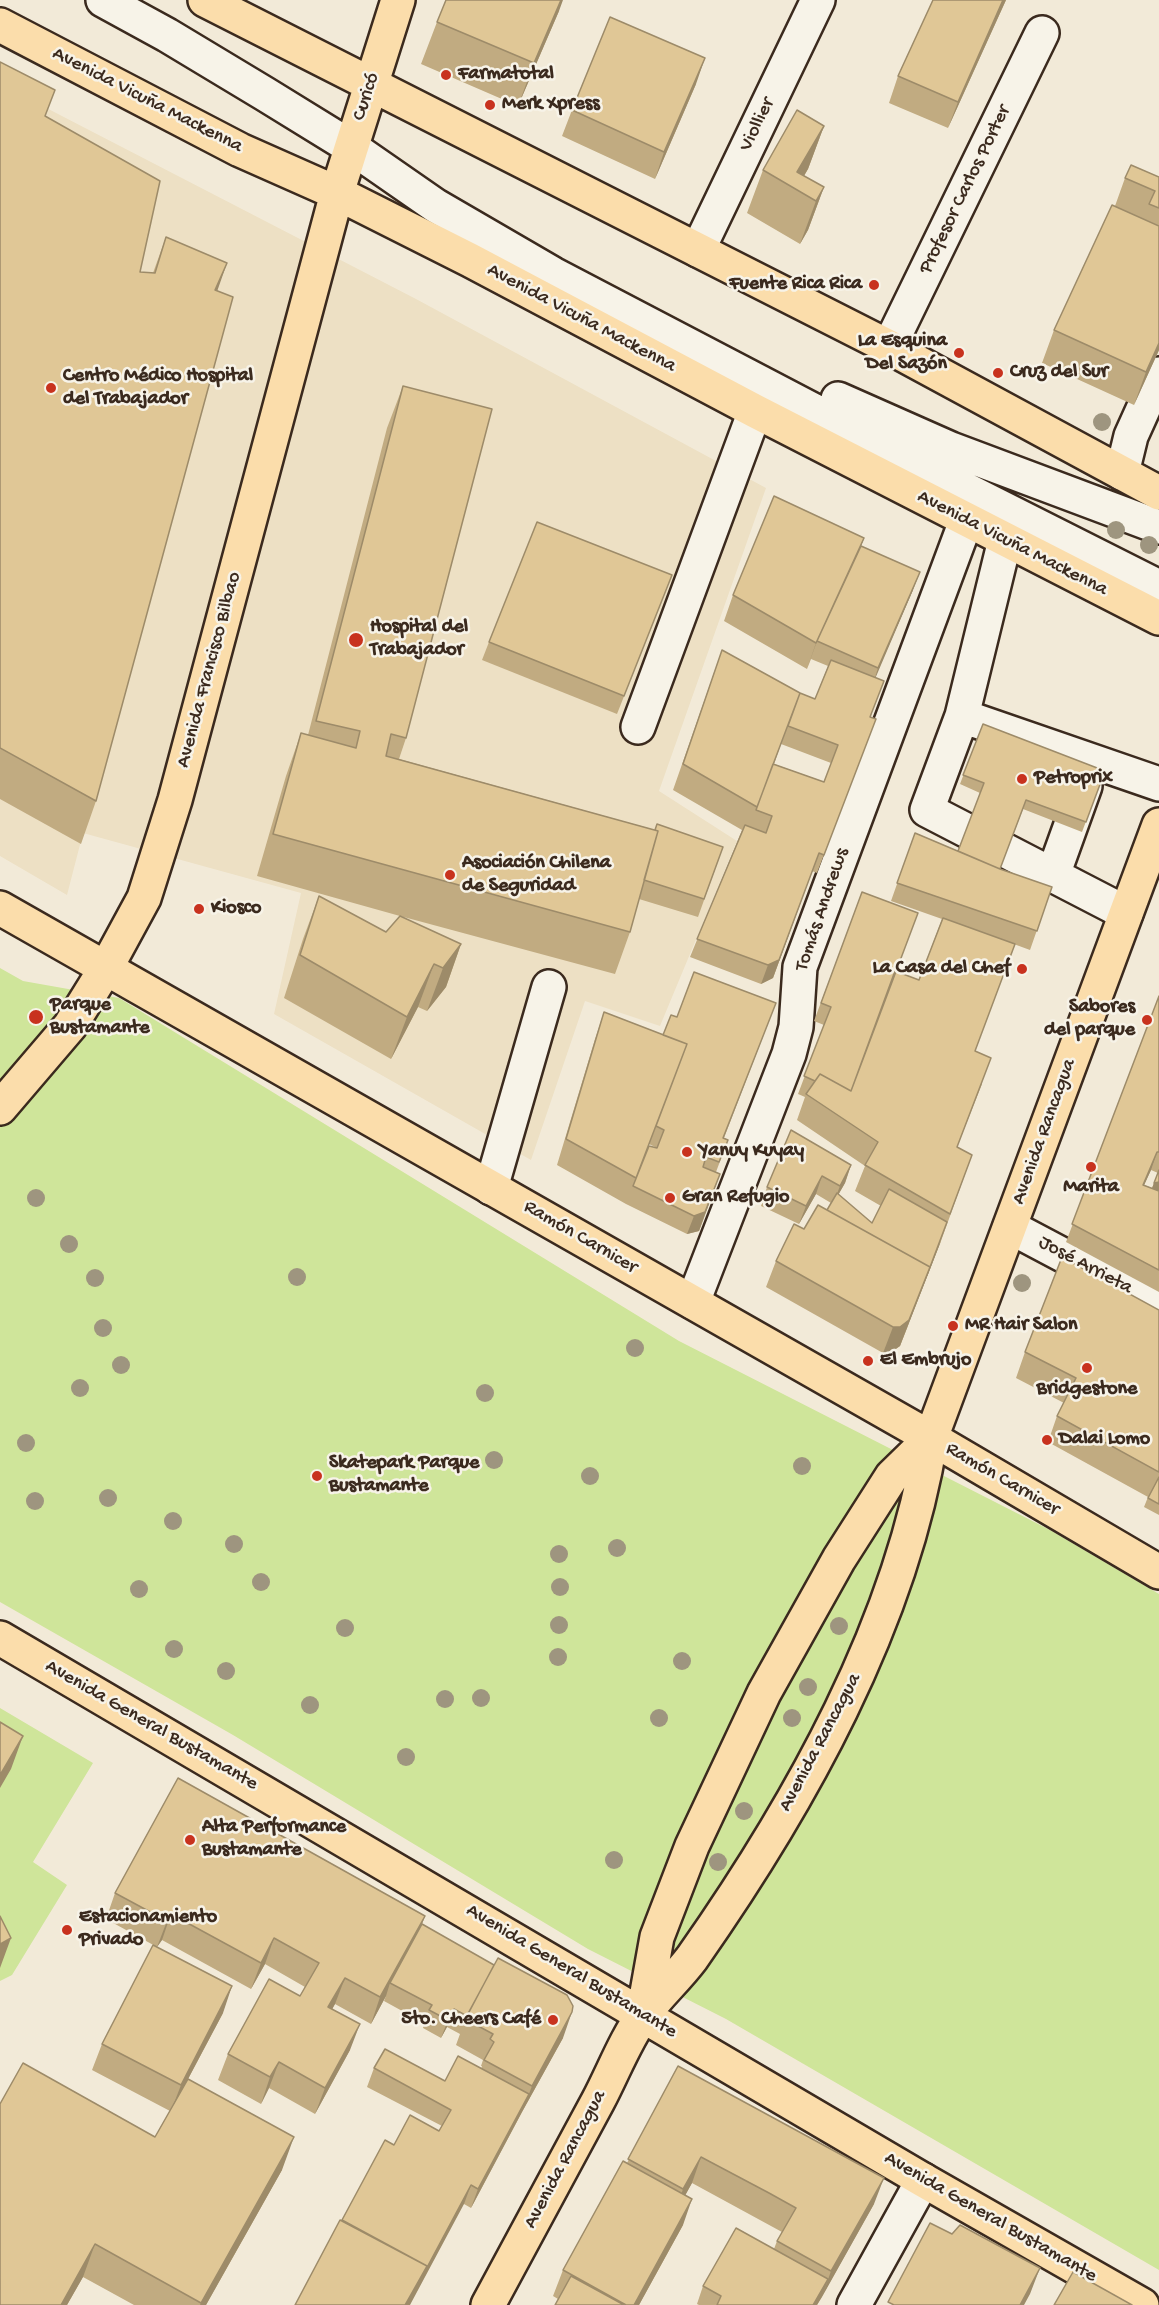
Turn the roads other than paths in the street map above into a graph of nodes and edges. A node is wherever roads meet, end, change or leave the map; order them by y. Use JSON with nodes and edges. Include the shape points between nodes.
{"nodes":[{"id":1,"x":103,"y":0,"type":"edge"},
{"id":2,"x":145,"y":0,"type":"edge"},
{"id":3,"x":204,"y":0,"type":"edge"},
{"id":4,"x":398,"y":0,"type":"edge"},
{"id":5,"x":818,"y":0,"type":"edge"},
{"id":6,"x":0,"y":26,"type":"edge"},
{"id":7,"x":1042,"y":33,"type":"dead end"},
{"id":8,"x":371,"y":84,"type":"junction"},
{"id":9,"x":354,"y":137,"type":"junction"},
{"id":10,"x":337,"y":193,"type":"junction"},
{"id":11,"x":698,"y":250,"type":"junction"},
{"id":12,"x":889,"y":347,"type":"junction"},
{"id":13,"x":1159,"y":374,"type":"edge"},
{"id":14,"x":755,"y":411,"type":"junction"},
{"id":15,"x":1122,"y":472,"type":"junction"},
{"id":16,"x":1159,"y":493,"type":"edge"},
{"id":17,"x":966,"y":521,"type":"junction"},
{"id":18,"x":1159,"y":527,"type":"edge"},
{"id":19,"x":1005,"y":540,"type":"junction"},
{"id":20,"x":1159,"y":587,"type":"edge"},
{"id":21,"x":1159,"y":618,"type":"edge"},
{"id":22,"x":962,"y":716,"type":"junction"},
{"id":23,"x":638,"y":727,"type":"dead end"},
{"id":24,"x":1094,"y":762,"type":"junction"},
{"id":25,"x":1159,"y":784,"type":"edge"},
{"id":26,"x":1159,"y":825,"type":"edge"},
{"id":27,"x":1053,"y":875,"type":"junction"},
{"id":28,"x":0,"y":908,"type":"edge"},
{"id":29,"x":1126,"y":913,"type":"junction"},
{"id":30,"x":106,"y":968,"type":"junction"},
{"id":31,"x":549,"y":987,"type":"dead end"},
{"id":32,"x":0,"y":1108,"type":"edge"},
{"id":33,"x":491,"y":1188,"type":"junction"},
{"id":34,"x":1010,"y":1227,"type":"junction"},
{"id":35,"x":693,"y":1302,"type":"junction"},
{"id":36,"x":1159,"y":1306,"type":"edge"},
{"id":37,"x":931,"y":1438,"type":"junction"},
{"id":38,"x":1159,"y":1572,"type":"edge"},
{"id":39,"x":0,"y":1638,"type":"edge"},
{"id":40,"x":643,"y":2015,"type":"junction"},
{"id":41,"x":922,"y":2180,"type":"junction"},
{"id":42,"x":488,"y":2305,"type":"edge"},
{"id":43,"x":854,"y":2305,"type":"edge"},
{"id":44,"x":1142,"y":2305,"type":"edge"}],
"edges":[{"from":1,"to":9,"type":"street"},
{"from":2,"to":9,"type":"street","via":[[255,62]]},
{"from":3,"to":8,"type":"main road"},
{"from":4,"to":8,"type":"main road","name":"Curicó"},
{"from":5,"to":11,"type":"street","name":"Viollier"},
{"from":6,"to":10,"type":"main road","name":"Avenida Vicuña Mackenna","via":[[240,150]]},
{"from":7,"to":12,"type":"street","name":"Profesor Carlos Porter"},
{"from":8,"to":9,"type":"main road","name":"Curicó"},
{"from":8,"to":11,"type":"main road"},
{"from":9,"to":10,"type":"main road","name":"Curicó"},
{"from":9,"to":18,"type":"street","via":[[841,401],[951,449]]},
{"from":9,"to":20,"type":"street","via":[[436,206],[553,274]]},
{"from":10,"to":14,"type":"main road","name":"Avenida Vicuña Mackenna"},
{"from":10,"to":30,"type":"main road","name":"Avenida Francisco Bilbao","via":[[176,800],[144,898]]},
{"from":11,"to":12,"type":"main road"},
{"from":12,"to":15,"type":"main road"},
{"from":13,"to":15,"type":"street","via":[[1131,436]]},
{"from":14,"to":17,"type":"main road","name":"Avenida Vicuña Mackenna"},
{"from":14,"to":23,"type":"street"},
{"from":15,"to":16,"type":"main road"},
{"from":17,"to":19,"type":"main road","name":"Avenida Vicuña Mackenna"},
{"from":17,"to":35,"type":"street","name":"Tomás Andrews","via":[[800,967],[796,1026],[789,1054]]},
{"from":19,"to":21,"type":"main road","name":"Avenida Vicuña Mackenna"},
{"from":19,"to":22,"type":"street"},
{"from":22,"to":24,"type":"street"},
{"from":22,"to":27,"type":"street","via":[[927,810]]},
{"from":24,"to":25,"type":"street"},
{"from":24,"to":27,"type":"street"},
{"from":26,"to":29,"type":"main road","name":"Avenida Rancagua"},
{"from":27,"to":29,"type":"street"},
{"from":28,"to":30,"type":"main road","name":"Ramón Carnicer"},
{"from":29,"to":34,"type":"main road","name":"Avenida Rancagua"},
{"from":30,"to":32,"type":"main road","name":"Avenida Francisco Bilbao","via":[[70,1026]]},
{"from":30,"to":33,"type":"main road","name":"Ramón Carnicer"},
{"from":31,"to":33,"type":"street"},
{"from":33,"to":35,"type":"main road","name":"Ramón Carnicer"},
{"from":34,"to":36,"type":"street","name":"José Arrieta"},
{"from":34,"to":37,"type":"main road","name":"Avenida Rancagua"},
{"from":35,"to":37,"type":"main road","name":"Ramón Carnicer"},
{"from":37,"to":38,"type":"main road","name":"Ramón Carnicer"},
{"from":37,"to":40,"type":"main road","name":"Avenida Rancagua","via":[[911,1535],[860,1670],[769,1838],[689,1961]]},
{"from":37,"to":40,"type":"main road","name":"Avenida Rancagua","via":[[892,1476],[839,1559],[764,1693],[692,1846],[657,1938]]},
{"from":39,"to":40,"type":"main road","name":"Avenida General Bustamante"},
{"from":40,"to":41,"type":"main road","name":"Avenida General Bustamante"},
{"from":40,"to":42,"type":"main road","name":"Avenida Rancagua"},
{"from":41,"to":43,"type":"street"},
{"from":41,"to":44,"type":"main road","name":"Avenida General Bustamante"}]}
